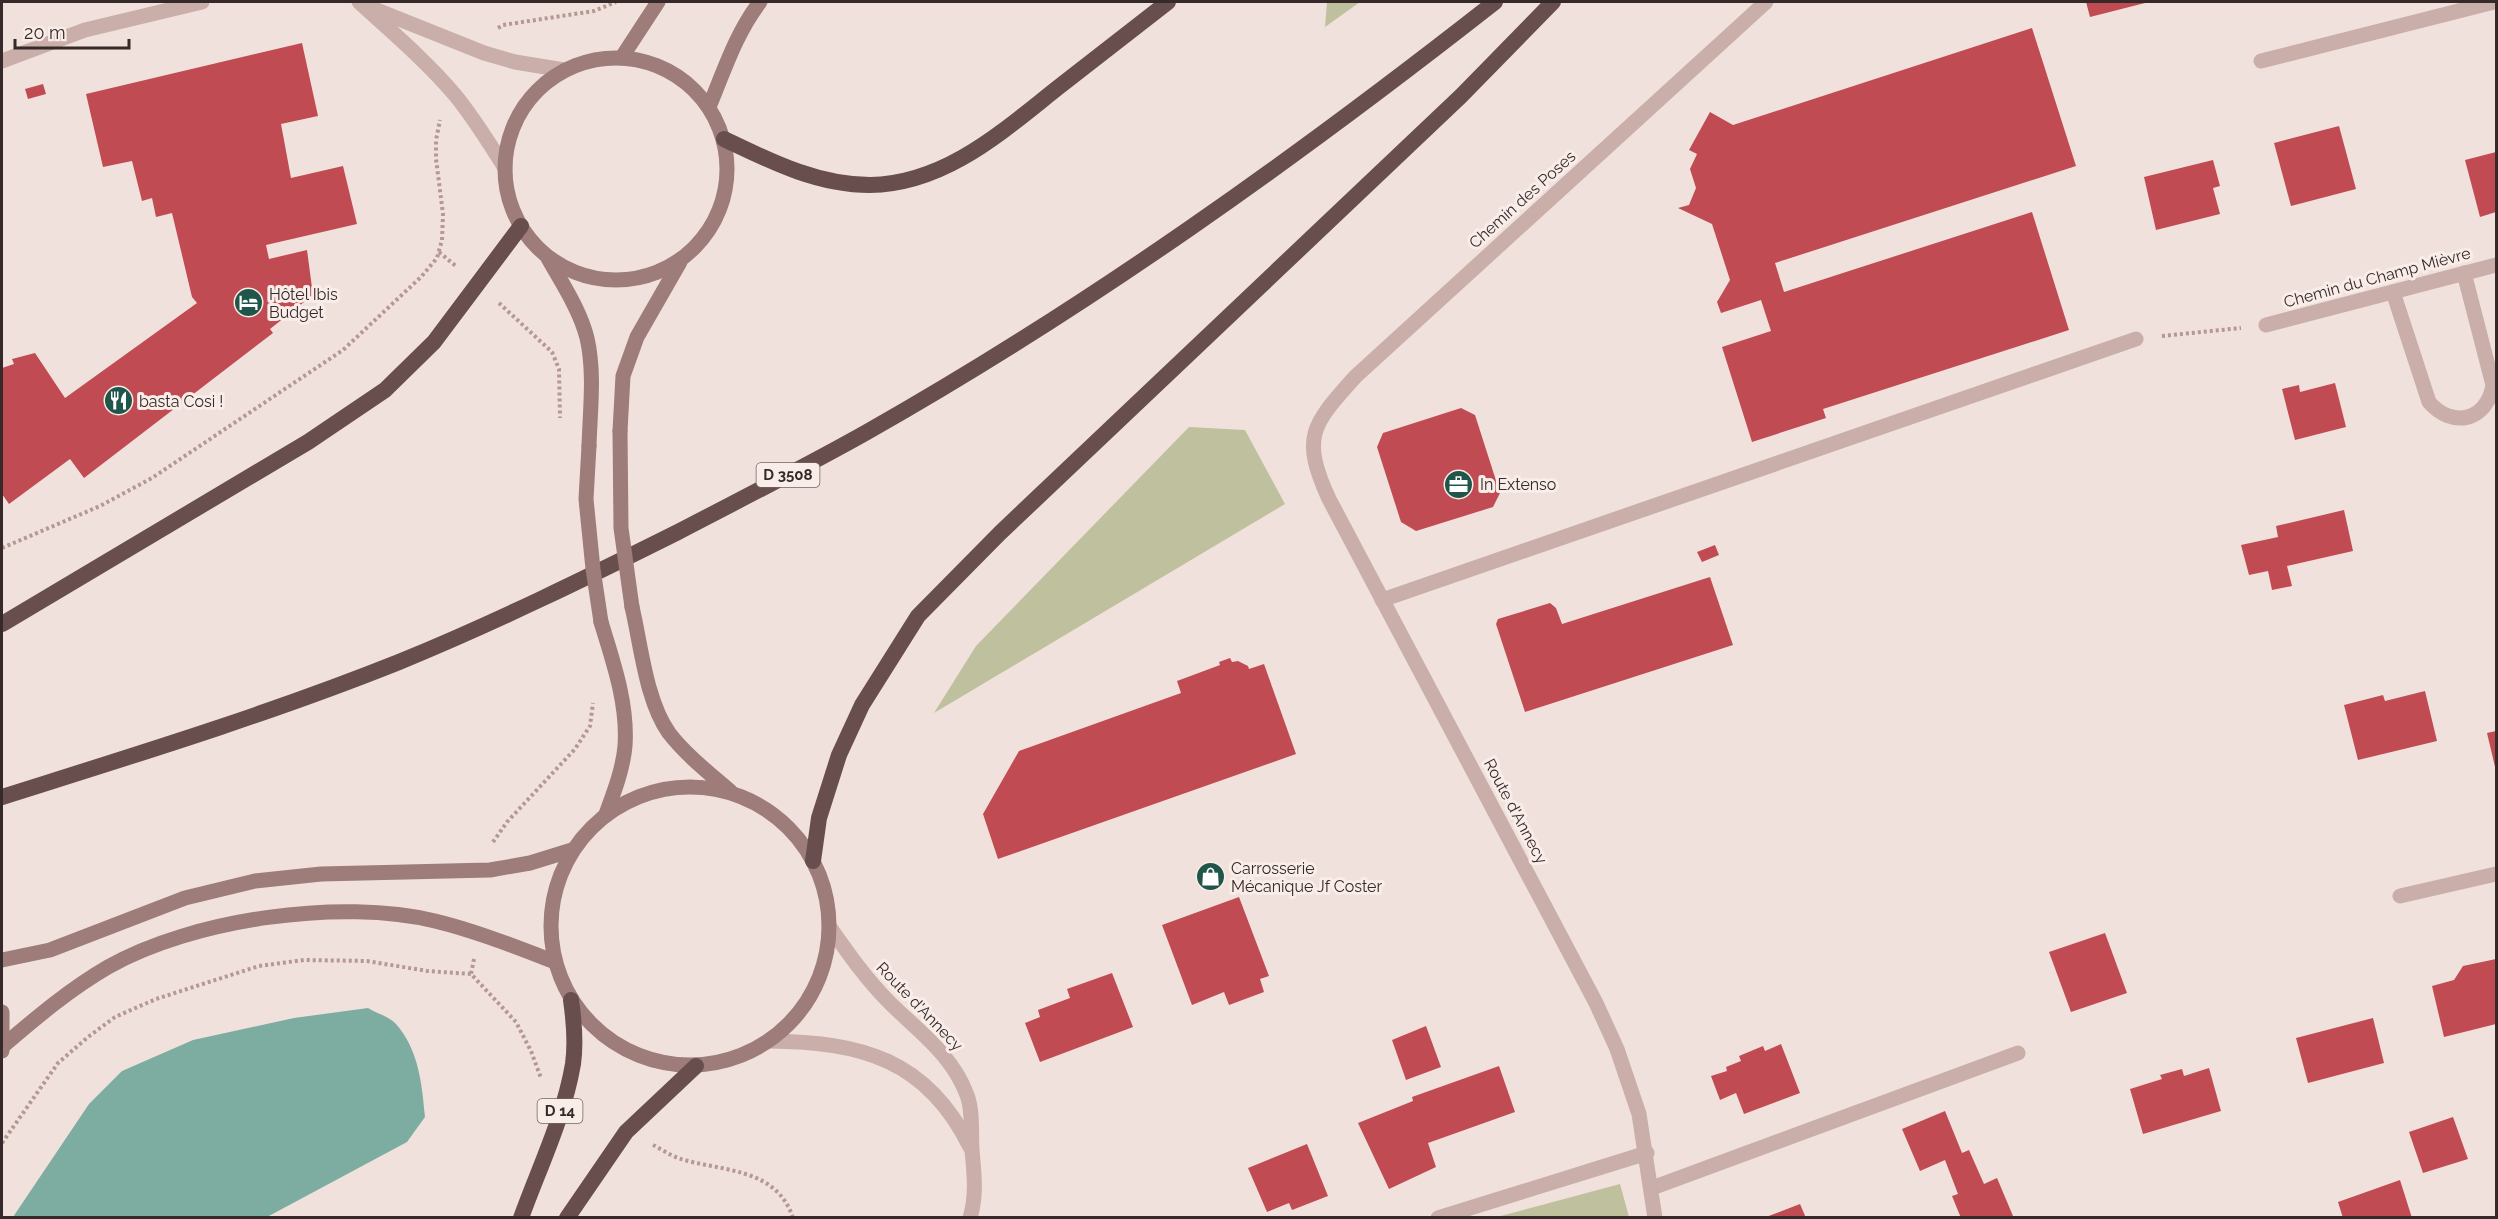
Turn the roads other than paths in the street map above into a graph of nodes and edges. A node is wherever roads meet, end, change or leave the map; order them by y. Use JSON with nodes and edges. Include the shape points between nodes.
{"nodes":[{"id":1,"x":202,"y":2,"type":"edge"},
{"id":2,"x":358,"y":2,"type":"edge"},
{"id":3,"x":658,"y":2,"type":"edge"},
{"id":4,"x":760,"y":2,"type":"edge"},
{"id":5,"x":1168,"y":2,"type":"edge"},
{"id":6,"x":1495,"y":2,"type":"edge"},
{"id":7,"x":1553,"y":2,"type":"edge"},
{"id":8,"x":1766,"y":2,"type":"edge"},
{"id":9,"x":2494,"y":2,"type":"edge"},
{"id":10,"x":622,"y":57,"type":"junction"},
{"id":11,"x":2,"y":61,"type":"edge"},
{"id":12,"x":2261,"y":61,"type":"dead end"},
{"id":13,"x":564,"y":70,"type":"junction"},
{"id":14,"x":710,"y":107,"type":"junction"},
{"id":15,"x":724,"y":139,"type":"junction"},
{"id":16,"x":505,"y":168,"type":"junction"},
{"id":17,"x":521,"y":226,"type":"junction"},
{"id":18,"x":546,"y":256,"type":"junction"},
{"id":19,"x":681,"y":260,"type":"junction"},
{"id":20,"x":2496,"y":265,"type":"edge"},
{"id":21,"x":2464,"y":273,"type":"junction"},
{"id":22,"x":2393,"y":292,"type":"junction"},
{"id":23,"x":2266,"y":325,"type":"road end"},
{"id":24,"x":2136,"y":339,"type":"road end"},
{"id":25,"x":1314,"y":434,"type":"joint"},
{"id":26,"x":1382,"y":600,"type":"junction"},
{"id":27,"x":2,"y":624,"type":"edge"},
{"id":28,"x":732,"y":793,"type":"junction"},
{"id":29,"x":2,"y":797,"type":"edge"},
{"id":30,"x":606,"y":814,"type":"junction"},
{"id":31,"x":572,"y":850,"type":"junction"},
{"id":32,"x":813,"y":861,"type":"junction"},
{"id":33,"x":2496,"y":874,"type":"edge"},
{"id":34,"x":2400,"y":896,"type":"dead end"},
{"id":35,"x":829,"y":926,"type":"junction"},
{"id":36,"x":2,"y":960,"type":"edge"},
{"id":37,"x":555,"y":962,"type":"junction"},
{"id":38,"x":571,"y":1000,"type":"junction"},
{"id":39,"x":2,"y":1012,"type":"edge"},
{"id":40,"x":769,"y":1041,"type":"junction"},
{"id":41,"x":2,"y":1049,"type":"edge"},
{"id":42,"x":2018,"y":1053,"type":"dead end"},
{"id":43,"x":696,"y":1065,"type":"junction"},
{"id":44,"x":972,"y":1153,"type":"junction"},
{"id":45,"x":1647,"y":1153,"type":"junction"},
{"id":46,"x":1652,"y":1188,"type":"junction"},
{"id":47,"x":520,"y":1218,"type":"edge"},
{"id":48,"x":567,"y":1218,"type":"edge"},
{"id":49,"x":970,"y":1218,"type":"edge"},
{"id":50,"x":1438,"y":1218,"type":"edge"},
{"id":51,"x":1655,"y":1218,"type":"edge"}],
"edges":[{"from":1,"to":11,"type":"street","via":[[86,30]]},
{"from":2,"to":13,"type":"street","via":[[484,53]]},
{"from":2,"to":16,"type":"street","via":[[412,49],[455,95]]},
{"from":3,"to":10,"type":"main road"},
{"from":4,"to":14,"type":"main road","via":[[735,42]]},
{"from":5,"to":15,"type":"highway","via":[[1012,124],[970,154],[933,173],[899,182],[841,183],[787,168]]},
{"from":6,"to":29,"type":"highway","number":"D 3508","via":[[1377,94],[1173,240],[866,433],[567,588],[398,662],[182,741]]},
{"from":7,"to":32,"type":"highway","via":[[1461,96],[1000,533],[918,616],[862,705],[839,755],[819,818]]},
{"from":8,"to":25,"type":"street","name":"Chemin des Poses","via":[[1384,348],[1335,399]]},
{"from":9,"to":12,"type":"street"},
{"from":10,"to":13,"type":"main road","via":[[593,60]]},
{"from":10,"to":14,"type":"main road","via":[[656,65],[686,82]]},
{"from":13,"to":16,"type":"main road","via":[[540,87],[521,110],[509,138]]},
{"from":14,"to":15,"type":"main road"},
{"from":15,"to":19,"type":"main road","via":[[728,173],[722,206],[705,237]]},
{"from":16,"to":17,"type":"main road","via":[[508,198]]},
{"from":17,"to":18,"type":"main road"},
{"from":17,"to":27,"type":"highway","via":[[434,342],[385,390],[308,442]]},
{"from":18,"to":19,"type":"main road","via":[[571,271],[599,279],[627,280],[655,273]]},
{"from":18,"to":30,"type":"main road","bridge":true,"via":[[571,299],[587,338],[591,386],[586,499],[592,569],[601,622],[623,704],[625,745]]},
{"from":19,"to":28,"type":"main road","bridge":true,"via":[[637,337],[623,376],[621,528],[632,607],[653,700],[668,732]]},
{"from":20,"to":21,"type":"street","name":"Chemin du Champ Mièvre"},
{"from":21,"to":22,"type":"street","name":"Chemin du Champ Mièvre"},
{"from":21,"to":22,"type":"street","via":[[2493,385],[2485,406],[2467,417],[2445,416],[2429,402]]},
{"from":22,"to":23,"type":"street","name":"Chemin du Champ Mièvre"},
{"from":24,"to":26,"type":"street"},
{"from":25,"to":26,"type":"street","name":"Route d'Annecy","via":[[1311,447],[1319,478]]},
{"from":26,"to":45,"type":"street","name":"Route d'Annecy","via":[[1596,1003],[1631,1086]]},
{"from":28,"to":30,"type":"main road","via":[[700,787],[667,788],[635,797]]},
{"from":28,"to":32,"type":"main road","via":[[779,819]]},
{"from":30,"to":31,"type":"main road"},
{"from":31,"to":36,"type":"main road","via":[[490,870],[321,874],[255,882],[185,898],[50,950]]},
{"from":31,"to":37,"type":"main road","via":[[554,893],[551,939]]},
{"from":32,"to":35,"type":"main road","via":[[828,904]]},
{"from":33,"to":34,"type":"street"},
{"from":35,"to":40,"type":"main road","via":[[827,953],[807,1003]]},
{"from":35,"to":44,"type":"street","name":"Route d'Annecy","via":[[869,981],[920,1029],[958,1075],[969,1098]]},
{"from":37,"to":38,"type":"main road"},
{"from":37,"to":41,"type":"main road","via":[[433,920],[351,913],[271,917],[180,937],[111,965],[75,987]]},
{"from":38,"to":43,"type":"main road","via":[[586,1020],[625,1049],[671,1065]]},
{"from":38,"to":47,"type":"highway","number":"D 14","via":[[575,1031],[573,1064],[564,1101]]},
{"from":39,"to":41,"type":"main road"},
{"from":40,"to":43,"type":"main road","via":[[747,1054]]},
{"from":40,"to":44,"type":"street","name":"Route d'Annecy","via":[[845,1047],[888,1060],[906,1071],[946,1109]]},
{"from":42,"to":46,"type":"street"},
{"from":43,"to":48,"type":"highway","via":[[626,1132]]},
{"from":44,"to":49,"type":"street","name":"Route d'Annecy","via":[[975,1187]]},
{"from":45,"to":46,"type":"street","name":"Route d'Annecy"},
{"from":45,"to":50,"type":"street"},
{"from":46,"to":51,"type":"street","name":"Route d'Annecy"}]}
